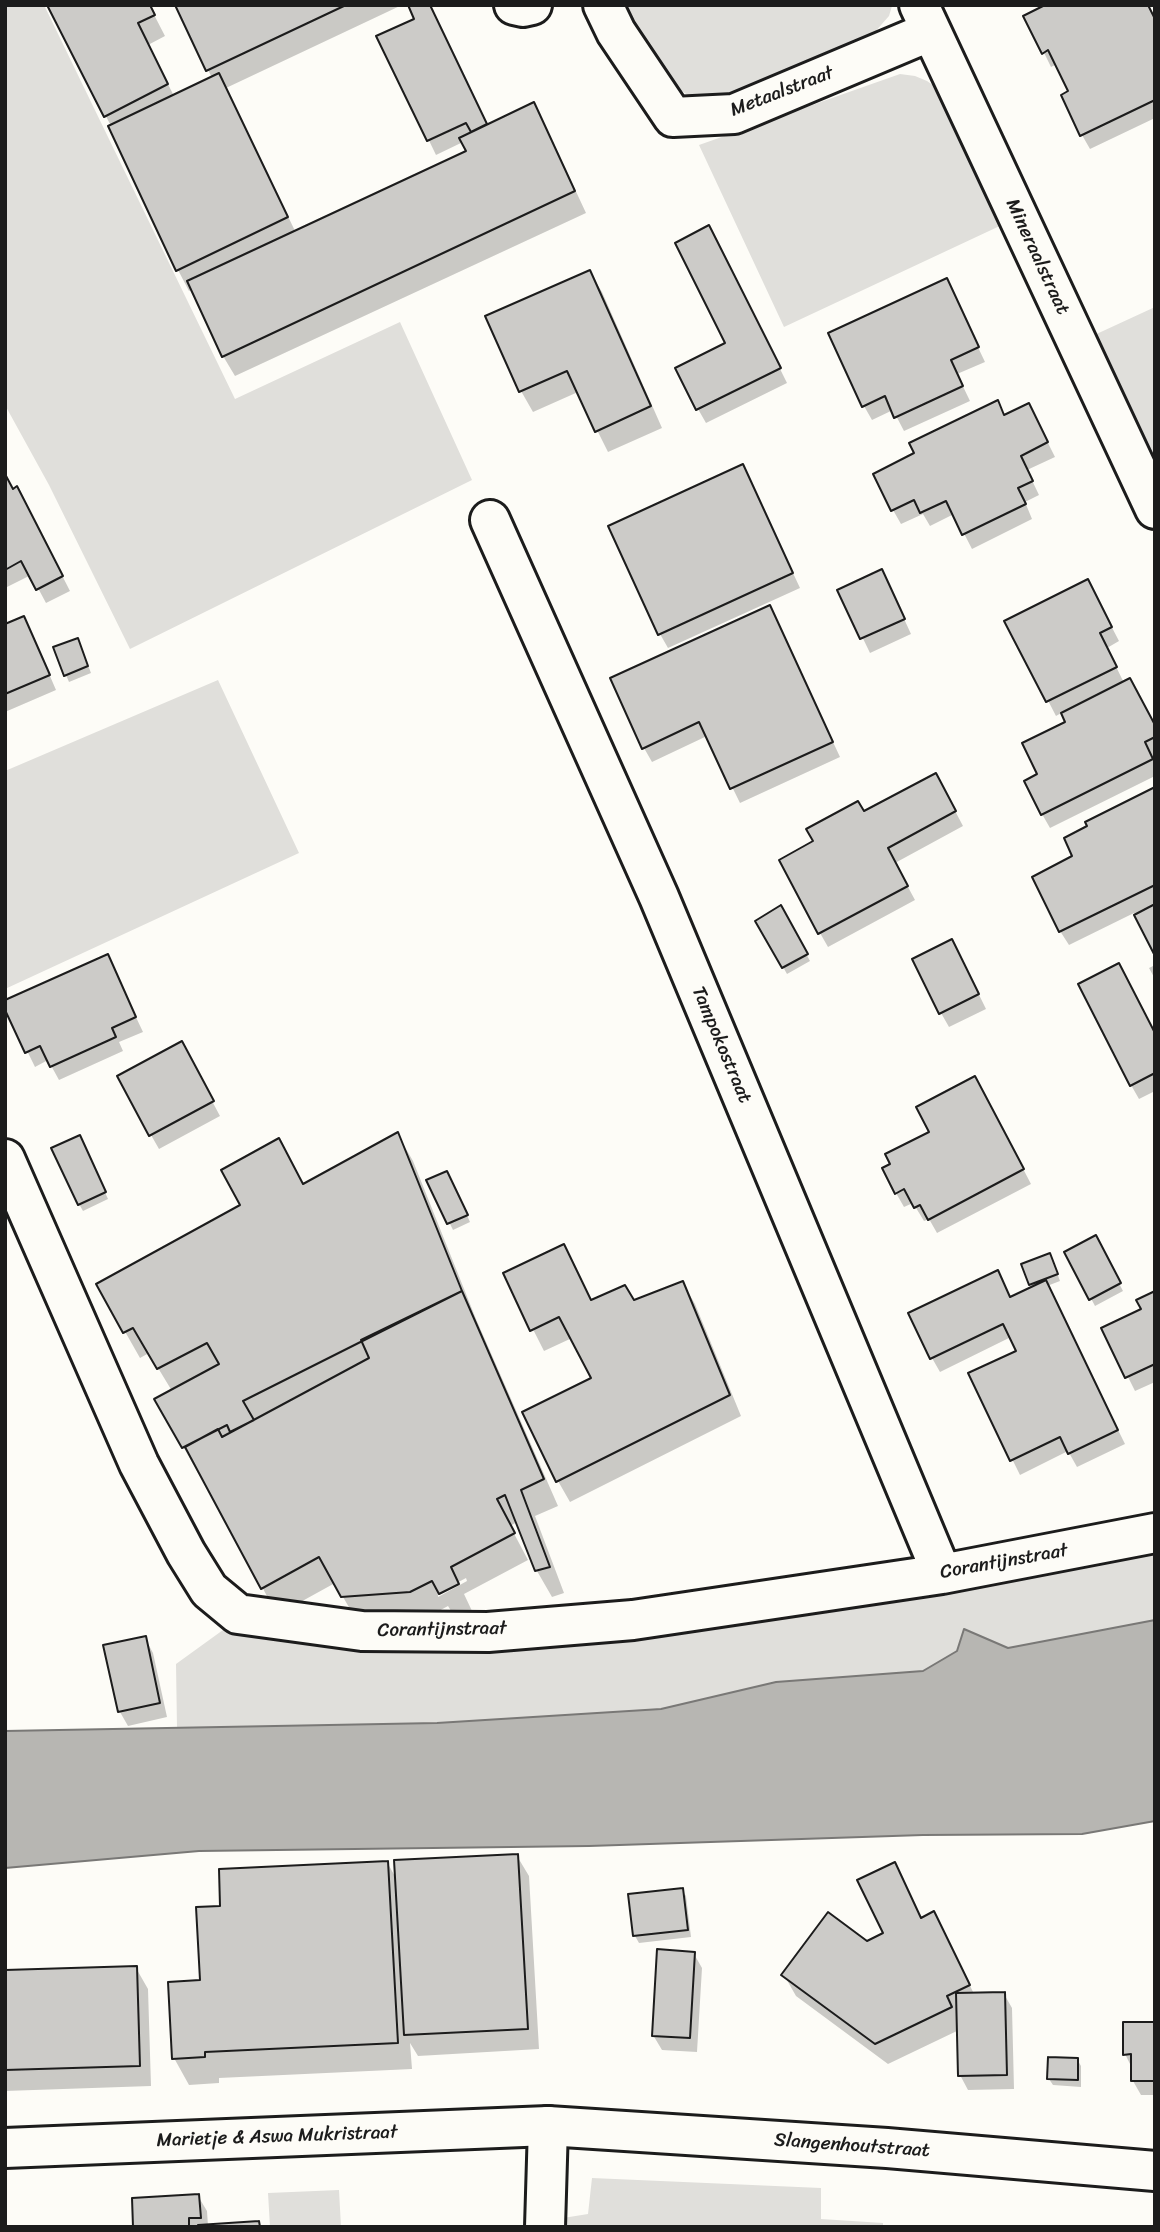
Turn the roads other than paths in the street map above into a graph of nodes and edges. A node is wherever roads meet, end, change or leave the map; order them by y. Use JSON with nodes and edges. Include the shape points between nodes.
{"nodes":[{"id":1,"x":514,"y":5,"type":"edge"},
{"id":2,"x":532,"y":5,"type":"edge"},
{"id":3,"x":603,"y":5,"type":"edge"},
{"id":4,"x":925,"y":18,"type":"edge"},
{"id":5,"x":1155,"y":509,"type":"edge"},
{"id":6,"x":490,"y":520,"type":"dead end"},
{"id":7,"x":5,"y":1159,"type":"edge"},
{"id":8,"x":1155,"y":1533,"type":"edge"},
{"id":9,"x":942,"y":1574,"type":"junction"},
{"id":10,"x":548,"y":2126,"type":"junction"},
{"id":11,"x":5,"y":2148,"type":"edge"},
{"id":12,"x":1155,"y":2171,"type":"edge"},
{"id":13,"x":545,"y":2227,"type":"edge"}],
"edges":[{"from":1,"to":2,"type":"street"},
{"from":3,"to":4,"type":"street","name":"Metaalstraat","via":[[615,32],[673,117],[734,114]]},
{"from":4,"to":5,"type":"street","name":"Mineraalstraat"},
{"from":6,"to":9,"type":"street","name":"Tampokostraat","via":[[659,897]]},
{"from":7,"to":9,"type":"street","name":"Corantijnstraat","via":[[139,1464],[209,1590],[238,1614],[362,1631],[488,1632],[633,1620]]},
{"from":8,"to":9,"type":"street","name":"Corantijnstraat"},
{"from":10,"to":11,"type":"street","name":"Marietje & Aswa Mukristraat"},
{"from":10,"to":12,"type":"street","name":"Slangenhoutstraat"},
{"from":10,"to":13,"type":"street"}]}
